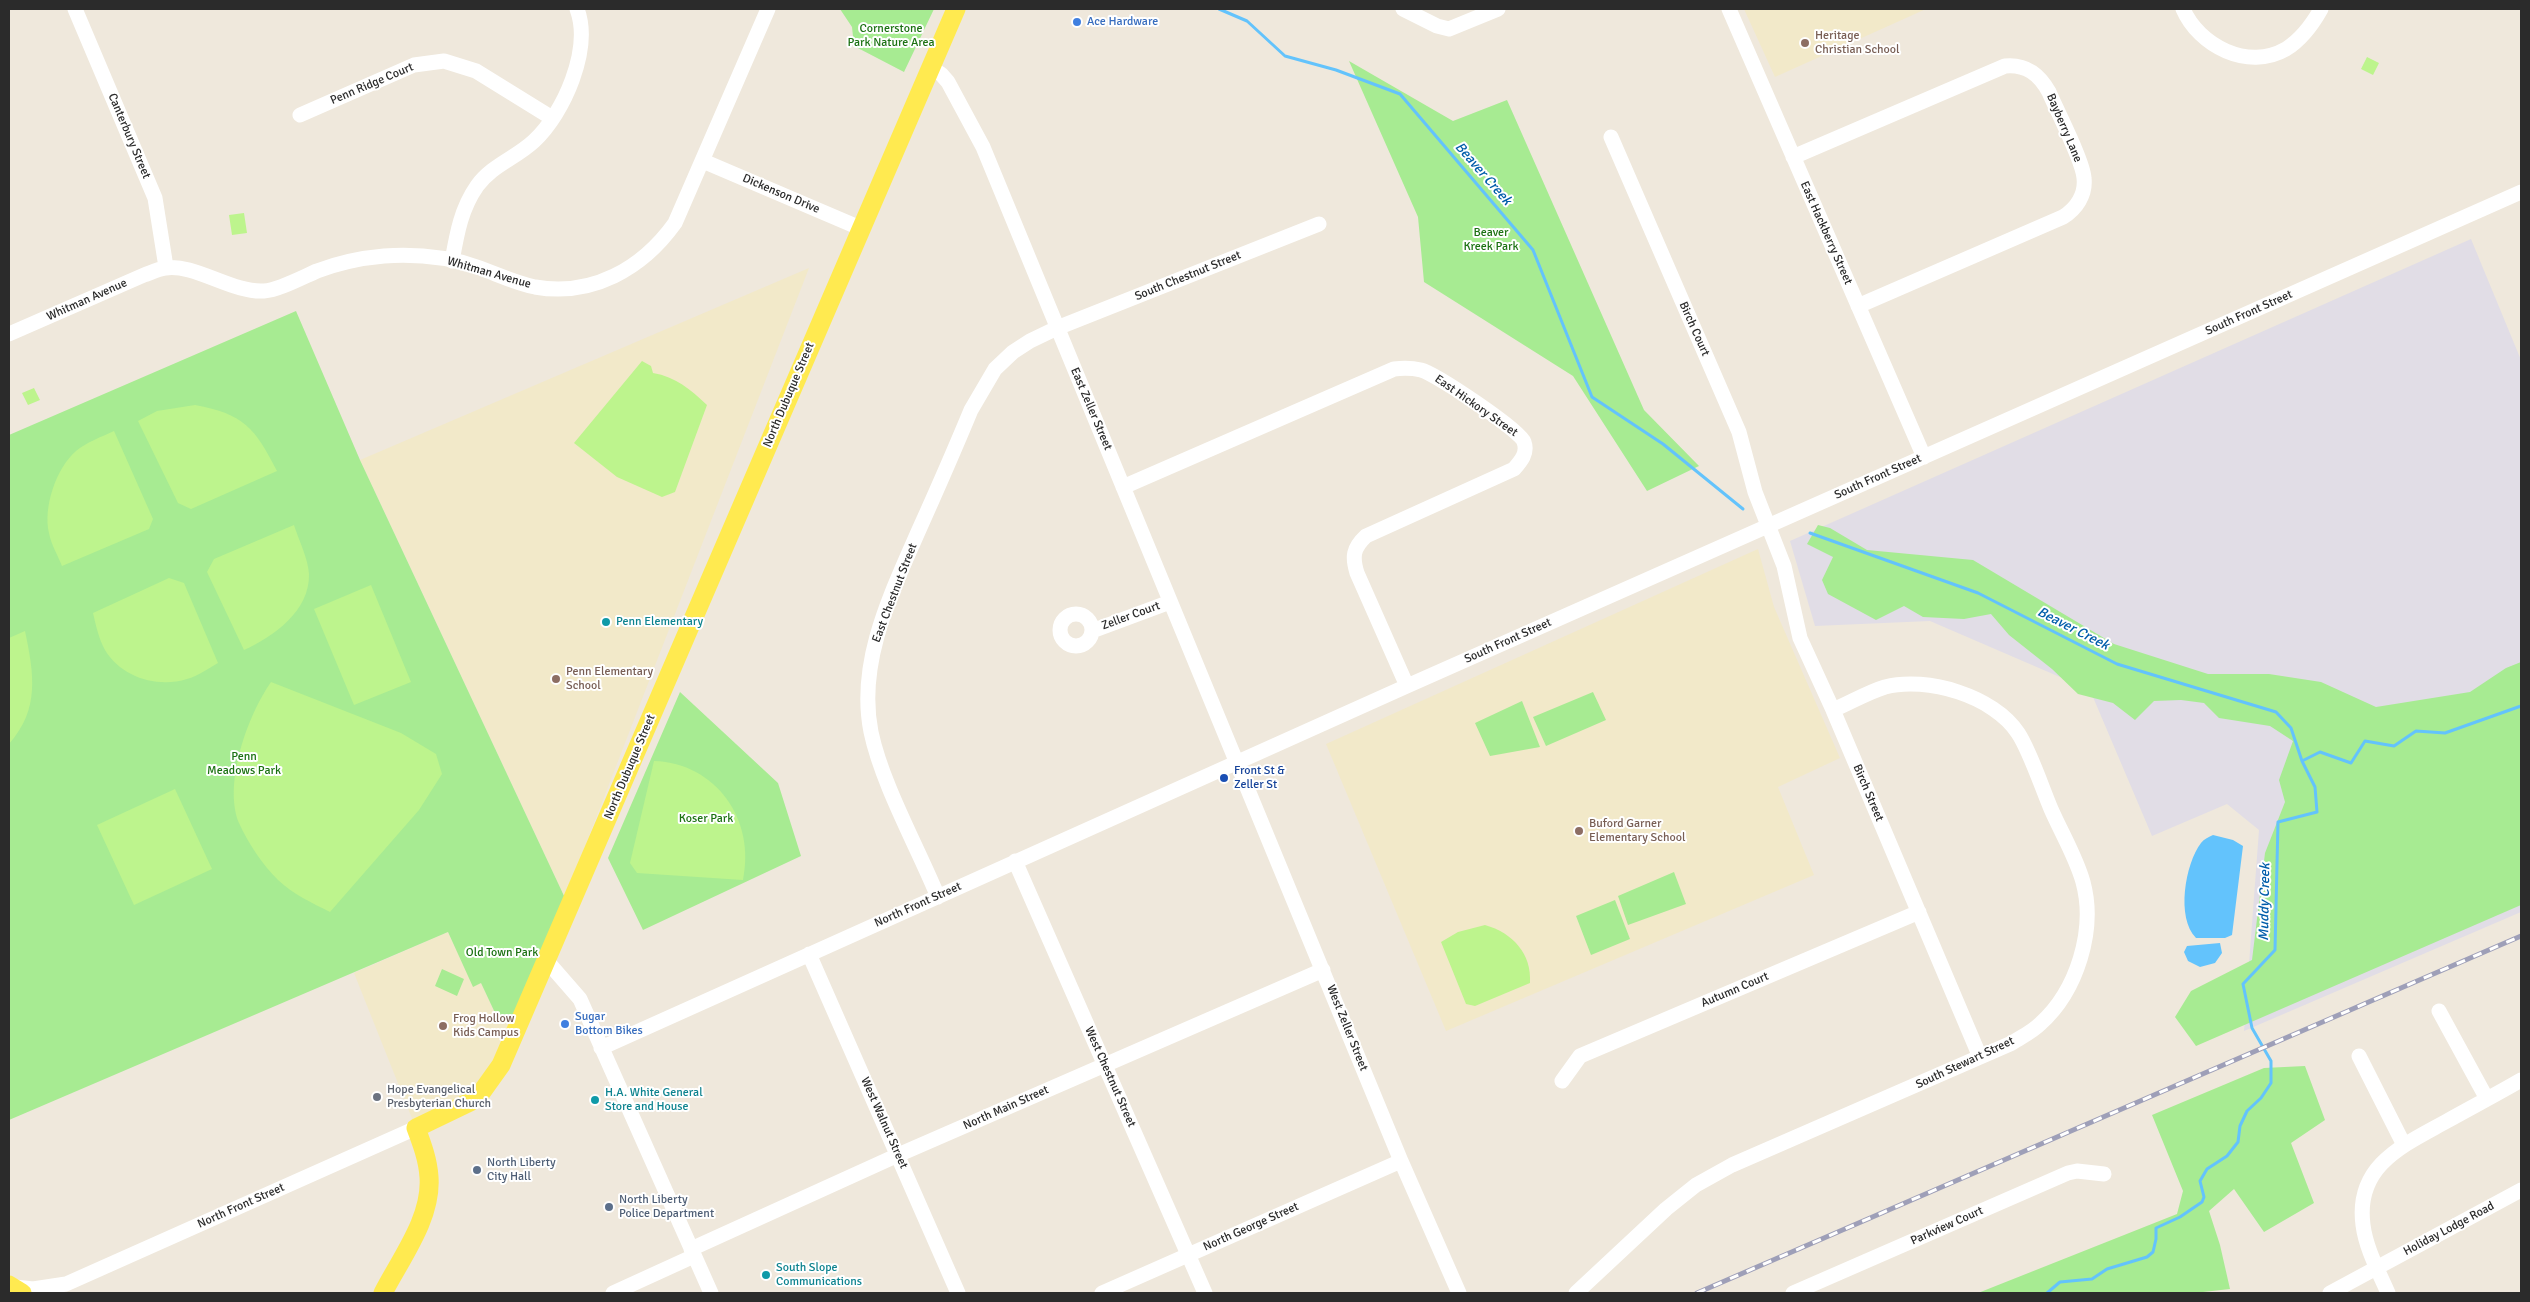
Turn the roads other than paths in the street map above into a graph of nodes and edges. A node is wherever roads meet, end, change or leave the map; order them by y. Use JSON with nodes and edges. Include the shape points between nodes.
{"nodes":[{"id":1,"x":75,"y":9,"type":"edge"},
{"id":2,"x":577,"y":9,"type":"edge"},
{"id":3,"x":768,"y":9,"type":"edge"},
{"id":4,"x":956,"y":9,"type":"edge"},
{"id":5,"x":1403,"y":9,"type":"edge"},
{"id":6,"x":1498,"y":9,"type":"edge"},
{"id":7,"x":1728,"y":9,"type":"edge"},
{"id":8,"x":2183,"y":9,"type":"edge"},
{"id":9,"x":2321,"y":9,"type":"edge"},
{"id":10,"x":930,"y":67,"type":"junction"},
{"id":11,"x":300,"y":115,"type":"dead end"},
{"id":12,"x":552,"y":118,"type":"junction"},
{"id":13,"x":1611,"y":137,"type":"dead end"},
{"id":14,"x":1793,"y":157,"type":"junction"},
{"id":15,"x":703,"y":160,"type":"junction"},
{"id":16,"x":2521,"y":192,"type":"edge"},
{"id":17,"x":1319,"y":224,"type":"dead end"},
{"id":18,"x":860,"y":228,"type":"junction"},
{"id":19,"x":452,"y":261,"type":"junction"},
{"id":20,"x":166,"y":267,"type":"junction"},
{"id":21,"x":1858,"y":306,"type":"junction"},
{"id":22,"x":1057,"y":328,"type":"junction"},
{"id":23,"x":9,"y":334,"type":"edge"},
{"id":24,"x":1924,"y":457,"type":"junction"},
{"id":25,"x":1123,"y":487,"type":"junction"},
{"id":26,"x":1767,"y":525,"type":"junction"},
{"id":27,"x":1170,"y":602,"type":"junction"},
{"id":28,"x":1092,"y":631,"type":"dead end"},
{"id":29,"x":1407,"y":686,"type":"junction"},
{"id":30,"x":1833,"y":710,"type":"junction"},
{"id":31,"x":1236,"y":762,"type":"junction"},
{"id":32,"x":1015,"y":861,"type":"junction"},
{"id":33,"x":938,"y":896,"type":"junction"},
{"id":34,"x":1919,"y":912,"type":"junction"},
{"id":35,"x":809,"y":954,"type":"junction"},
{"id":36,"x":546,"y":960,"type":"junction"},
{"id":37,"x":1323,"y":970,"type":"junction"},
{"id":38,"x":2439,"y":1011,"type":"dead end"},
{"id":39,"x":601,"y":1048,"type":"junction"},
{"id":40,"x":2359,"y":1056,"type":"dead end"},
{"id":41,"x":1980,"y":1057,"type":"junction"},
{"id":42,"x":1104,"y":1065,"type":"junction"},
{"id":43,"x":2521,"y":1080,"type":"edge"},
{"id":44,"x":1562,"y":1081,"type":"dead end"},
{"id":45,"x":2487,"y":1099,"type":"junction"},
{"id":46,"x":416,"y":1128,"type":"junction"},
{"id":47,"x":2404,"y":1145,"type":"junction"},
{"id":48,"x":898,"y":1155,"type":"junction"},
{"id":49,"x":1401,"y":1161,"type":"junction"},
{"id":50,"x":2104,"y":1174,"type":"dead end"},
{"id":51,"x":2521,"y":1190,"type":"edge"},
{"id":52,"x":693,"y":1252,"type":"junction"},
{"id":53,"x":1188,"y":1255,"type":"junction"},
{"id":54,"x":2378,"y":1267,"type":"junction"},
{"id":55,"x":13,"y":1287,"type":"edge"},
{"id":56,"x":63,"y":1289,"type":"edge"},
{"id":57,"x":383,"y":1293,"type":"edge"},
{"id":58,"x":613,"y":1293,"type":"edge"},
{"id":59,"x":711,"y":1293,"type":"edge"},
{"id":60,"x":958,"y":1293,"type":"edge"},
{"id":61,"x":1102,"y":1293,"type":"edge"},
{"id":62,"x":1205,"y":1293,"type":"edge"},
{"id":63,"x":1459,"y":1293,"type":"edge"},
{"id":64,"x":1576,"y":1293,"type":"edge"},
{"id":65,"x":1792,"y":1293,"type":"edge"},
{"id":66,"x":2330,"y":1293,"type":"edge"},
{"id":67,"x":2388,"y":1293,"type":"edge"}],
"edges":[{"from":1,"to":20,"type":"street","name":"Canterbury Street","via":[[155,198]]},
{"from":2,"to":12,"type":"street","via":[[582,33],[580,55],[565,95]]},
{"from":3,"to":15,"type":"street","name":"Whitman Avenue"},
{"from":4,"to":10,"type":"main road","name":"North Dubuque Street"},
{"from":5,"to":6,"type":"street","via":[[1449,29]]},
{"from":7,"to":14,"type":"street","name":"East Hackberry Street"},
{"from":8,"to":9,"type":"street","via":[[2202,37],[2222,50],[2244,56],[2284,50],[2312,25]]},
{"from":10,"to":18,"type":"main road","name":"North Dubuque Street"},
{"from":10,"to":22,"type":"street","name":"East Zeller Street","via":[[948,82],[983,147]]},
{"from":11,"to":12,"type":"street","name":"Penn Ridge Court","via":[[414,65],[444,61],[476,71]]},
{"from":12,"to":19,"type":"street","via":[[533,143],[500,164],[478,185],[462,212]]},
{"from":13,"to":26,"type":"street","name":"Birch Court","via":[[1739,432]]},
{"from":14,"to":21,"type":"street","name":"East Hackberry Street"},
{"from":14,"to":21,"type":"street","name":"Bayberry Lane","via":[[2005,66],[2029,69],[2044,82],[2049,92],[2083,172],[2084,187],[2076,206],[2063,217]]},
{"from":15,"to":18,"type":"street","name":"Dickenson Drive"},
{"from":15,"to":19,"type":"street","name":"Whitman Avenue","via":[[678,217],[663,240],[617,276],[578,288],[554,289],[516,282]]},
{"from":16,"to":24,"type":"street","name":"South Front Street"},
{"from":17,"to":22,"type":"street","name":"South Chestnut Street"},
{"from":18,"to":36,"type":"main road","name":"North Dubuque Street","via":[[590,864]]},
{"from":19,"to":20,"type":"street","name":"Whitman Avenue","via":[[405,256],[359,260],[320,270],[266,291],[248,290],[196,272]]},
{"from":20,"to":23,"type":"street","name":"Whitman Avenue"},
{"from":21,"to":24,"type":"street","name":"East Hackberry Street"},
{"from":22,"to":25,"type":"street","name":"East Zeller Street"},
{"from":22,"to":33,"type":"street","name":"East Chestnut Street","via":[[1013,352],[986,383],[971,410],[905,562],[874,645],[868,703],[871,732],[886,776]]},
{"from":24,"to":26,"type":"street","name":"South Front Street"},
{"from":25,"to":27,"type":"street","name":"East Zeller Street"},
{"from":25,"to":29,"type":"street","name":"East Hickory Street","via":[[1394,369],[1411,368],[1432,374],[1513,428],[1524,442],[1525,452],[1514,469],[1366,536],[1357,544],[1353,561],[1357,573]]},
{"from":26,"to":29,"type":"street","name":"South Front Street"},
{"from":26,"to":30,"type":"street","name":"Birch Street","via":[[1784,566],[1800,638]]},
{"from":27,"to":28,"type":"street","name":"Zeller Court"},
{"from":27,"to":31,"type":"street","name":"East Zeller Street"},
{"from":29,"to":31,"type":"street","name":"South Front Street"},
{"from":30,"to":34,"type":"street","name":"Birch Street"},
{"from":30,"to":41,"type":"street","name":"South Stewart Street","via":[[1885,687],[1932,684],[1975,699],[1997,711],[2018,733],[2083,882],[2087,911],[2084,946],[2074,978],[2040,1024],[2012,1043]]},
{"from":31,"to":32,"type":"street","name":"North Front Street"},
{"from":31,"to":37,"type":"street","name":"West Zeller Street"},
{"from":32,"to":33,"type":"street","name":"North Front Street"},
{"from":32,"to":42,"type":"street","name":"West Chestnut Street"},
{"from":33,"to":35,"type":"street","name":"North Front Street"},
{"from":34,"to":41,"type":"street","name":"Birch Street"},
{"from":34,"to":44,"type":"street","name":"Autumn Court","via":[[1580,1056]]},
{"from":35,"to":39,"type":"street","name":"North Front Street"},
{"from":35,"to":48,"type":"street","name":"West Walnut Street"},
{"from":36,"to":39,"type":"street","via":[[580,999]]},
{"from":36,"to":46,"type":"main road","name":"North Dubuque Street","via":[[501,1065],[480,1093],[462,1107]]},
{"from":37,"to":42,"type":"street","name":"North Main Street"},
{"from":37,"to":49,"type":"street","name":"West Zeller Street"},
{"from":38,"to":45,"type":"street"},
{"from":39,"to":52,"type":"street"},
{"from":40,"to":47,"type":"street"},
{"from":41,"to":64,"type":"street","name":"South Stewart Street","via":[[1732,1165],[1696,1185]]},
{"from":42,"to":48,"type":"street","name":"North Main Street"},
{"from":42,"to":53,"type":"street","name":"West Chestnut Street"},
{"from":43,"to":45,"type":"street"},
{"from":45,"to":47,"type":"street"},
{"from":46,"to":56,"type":"street","name":"North Front Street"},
{"from":46,"to":57,"type":"main road","via":[[428,1165],[429,1196],[419,1225]]},
{"from":47,"to":54,"type":"street","via":[[2371,1176],[2362,1200],[2364,1232]]},
{"from":48,"to":52,"type":"street","name":"North Main Street"},
{"from":48,"to":60,"type":"street","name":"West Walnut Street"},
{"from":49,"to":53,"type":"street","name":"North George Street"},
{"from":49,"to":63,"type":"street","name":"West Zeller Street"},
{"from":50,"to":65,"type":"street","name":"Parkview Court","via":[[2068,1173]]},
{"from":51,"to":54,"type":"street","name":"Holiday Lodge Road"},
{"from":52,"to":58,"type":"street","name":"North Main Street"},
{"from":52,"to":59,"type":"street"},
{"from":53,"to":61,"type":"street","name":"North George Street"},
{"from":53,"to":62,"type":"street","name":"West Chestnut Street"},
{"from":54,"to":66,"type":"street","name":"Holiday Lodge Road"},
{"from":54,"to":67,"type":"street"},
{"from":55,"to":56,"type":"street","name":"North Front Street"}]}
